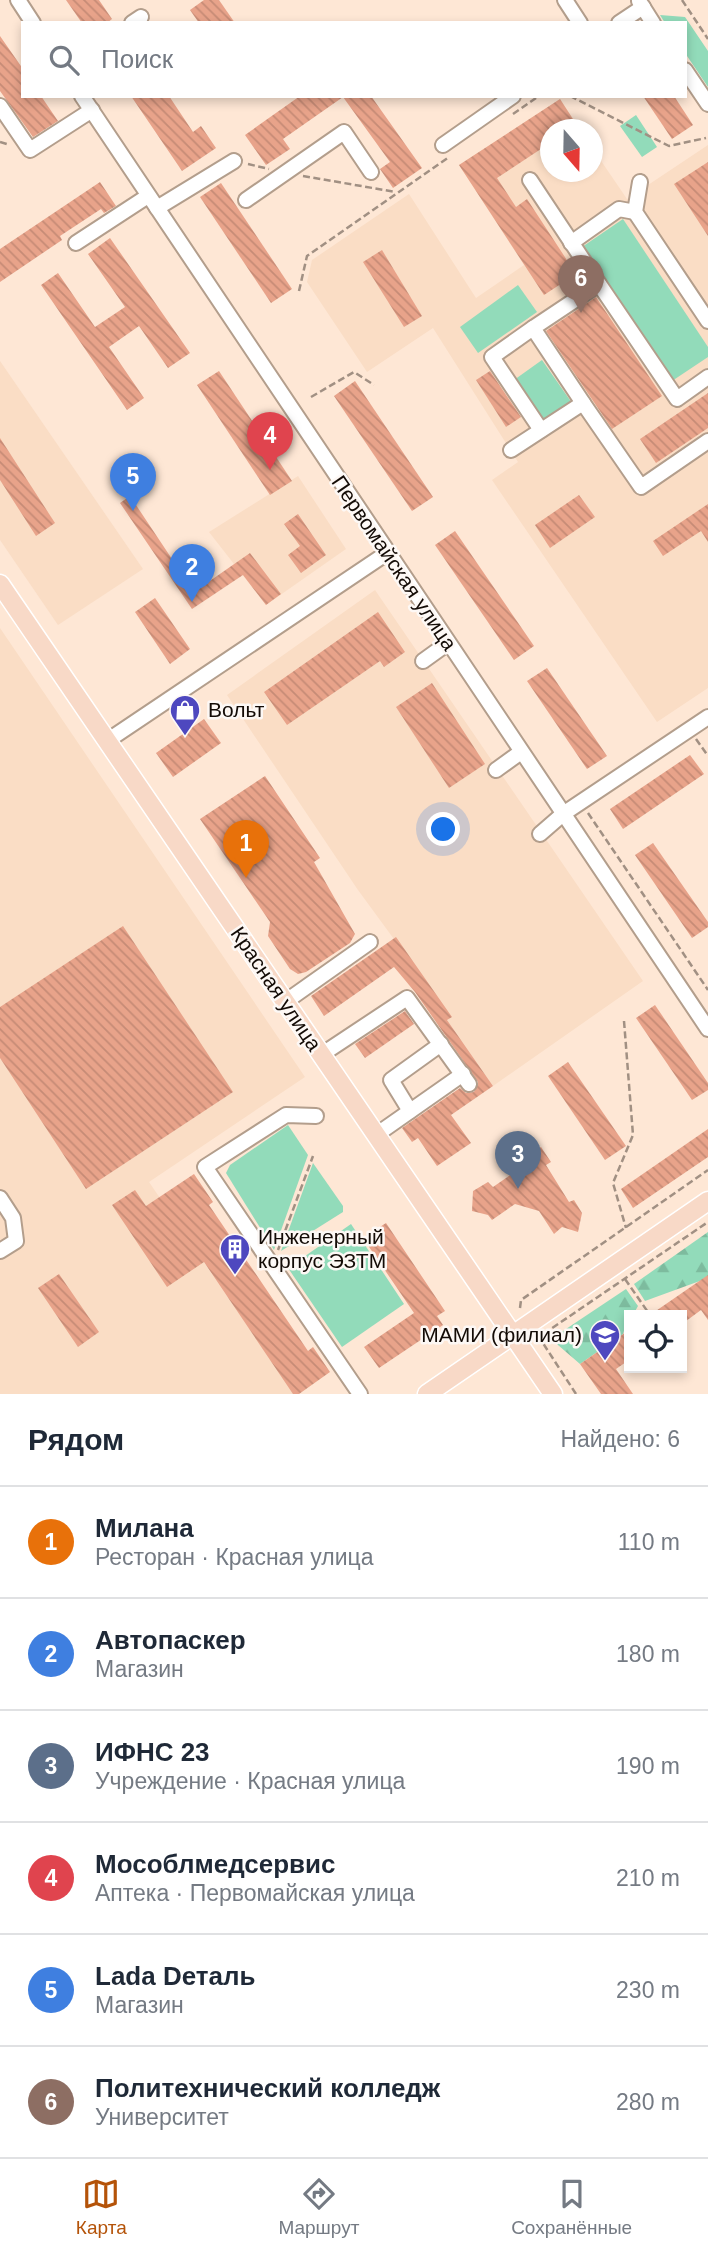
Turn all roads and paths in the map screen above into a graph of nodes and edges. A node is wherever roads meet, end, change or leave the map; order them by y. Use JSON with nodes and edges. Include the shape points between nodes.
{"nodes":[{"id":1,"x":18,"y":0,"type":"edge"},
{"id":2,"x":565,"y":0,"type":"edge"},
{"id":3,"x":682,"y":0,"type":"edge"},
{"id":4,"x":640,"y":4,"type":"edge"},
{"id":5,"x":32,"y":21,"type":"edge"},
{"id":6,"x":579,"y":21,"type":"edge"},
{"id":7,"x":621,"y":21,"type":"edge"},
{"id":8,"x":652,"y":21,"type":"edge"},
{"id":9,"x":708,"y":39,"type":"edge"},
{"id":10,"x":687,"y":73,"type":"edge"},
{"id":11,"x":83,"y":98,"type":"edge"},
{"id":12,"x":511,"y":98,"type":"edge"},
{"id":13,"x":536,"y":98,"type":"edge"},
{"id":14,"x":574,"y":98,"type":"edge"},
{"id":15,"x":708,"y":104,"type":"edge"},
{"id":16,"x":0,"y":106,"type":"edge"},
{"id":17,"x":92,"y":110,"type":"junction"},
{"id":18,"x":506,"y":119,"type":"dead end"},
{"id":19,"x":706,"y":138,"type":"edge"},
{"id":20,"x":446,"y":151,"type":"joint"},
{"id":21,"x":234,"y":161,"type":"joint"},
{"id":22,"x":371,"y":172,"type":"dead end"},
{"id":23,"x":287,"y":173,"type":"junction"},
{"id":24,"x":530,"y":180,"type":"dead end"},
{"id":25,"x":640,"y":182,"type":"dead end"},
{"id":26,"x":398,"y":193,"type":"junction"},
{"id":27,"x":246,"y":200,"type":"dead end"},
{"id":28,"x":153,"y":202,"type":"junction"},
{"id":29,"x":635,"y":212,"type":"junction"},
{"id":30,"x":76,"y":243,"type":"dead end"},
{"id":31,"x":571,"y":243,"type":"junction"},
{"id":32,"x":599,"y":284,"type":"junction"},
{"id":33,"x":299,"y":291,"type":"dead end"},
{"id":34,"x":708,"y":321,"type":"edge"},
{"id":35,"x":533,"y":328,"type":"junction"},
{"id":36,"x":708,"y":377,"type":"edge"},
{"id":37,"x":374,"y":385,"type":"dead end"},
{"id":38,"x":311,"y":397,"type":"dead end"},
{"id":39,"x":583,"y":403,"type":"junction"},
{"id":40,"x":541,"y":430,"type":"junction"},
{"id":41,"x":708,"y":442,"type":"edge"},
{"id":42,"x":511,"y":450,"type":"dead end"},
{"id":43,"x":387,"y":553,"type":"junction"},
{"id":44,"x":0,"y":584,"type":"edge"},
{"id":45,"x":448,"y":643,"type":"junction"},
{"id":46,"x":423,"y":661,"type":"dead end"},
{"id":47,"x":708,"y":717,"type":"edge"},
{"id":48,"x":696,"y":739,"type":"dead end"},
{"id":49,"x":107,"y":741,"type":"junction"},
{"id":50,"x":521,"y":752,"type":"junction"},
{"id":51,"x":708,"y":756,"type":"edge"},
{"id":52,"x":496,"y":770,"type":"dead end"},
{"id":53,"x":588,"y":813,"type":"dead end"},
{"id":54,"x":563,"y":814,"type":"junction"},
{"id":55,"x":540,"y":834,"type":"dead end"},
{"id":56,"x":370,"y":942,"type":"dead end"},
{"id":57,"x":708,"y":990,"type":"edge"},
{"id":58,"x":285,"y":1002,"type":"junction"},
{"id":59,"x":624,"y":1021,"type":"dead end"},
{"id":60,"x":708,"y":1029,"type":"edge"},
{"id":61,"x":441,"y":1044,"type":"junction"},
{"id":62,"x":321,"y":1055,"type":"junction"},
{"id":63,"x":410,"y":1111,"type":"junction"},
{"id":64,"x":316,"y":1116,"type":"dead end"},
{"id":65,"x":376,"y":1135,"type":"junction"},
{"id":66,"x":313,"y":1156,"type":"dead end"},
{"id":67,"x":708,"y":1170,"type":"edge"},
{"id":68,"x":0,"y":1198,"type":"edge"},
{"id":69,"x":708,"y":1201,"type":"edge"},
{"id":70,"x":708,"y":1222,"type":"edge"},
{"id":71,"x":626,"y":1228,"type":"junction"},
{"id":72,"x":0,"y":1251,"type":"edge"},
{"id":73,"x":272,"y":1266,"type":"junction"},
{"id":74,"x":625,"y":1279,"type":"junction"},
{"id":75,"x":520,"y":1308,"type":"dead end"},
{"id":76,"x":647,"y":1310,"type":"edge"},
{"id":77,"x":513,"y":1336,"type":"junction"},
{"id":78,"x":359,"y":1394,"type":"edge"},
{"id":79,"x":427,"y":1394,"type":"edge"},
{"id":80,"x":552,"y":1394,"type":"edge"},
{"id":81,"x":576,"y":1394,"type":"edge"}],
"edges":[{"from":1,"to":5,"type":"street"},
{"from":2,"to":6,"type":"street"},
{"from":3,"to":9,"type":"path"},
{"from":4,"to":7,"type":"street"},
{"from":4,"to":8,"type":"street"},
{"from":10,"to":15,"type":"street"},
{"from":11,"to":17,"type":"street","name":"Первомайская улица"},
{"from":12,"to":20,"type":"street"},
{"from":13,"to":18,"type":"path"},
{"from":14,"to":19,"type":"path","via":[[669,146]]},
{"from":16,"to":17,"type":"street","via":[[30,150]]},
{"from":17,"to":28,"type":"street","name":"Первомайская улица"},
{"from":20,"to":26,"type":"path"},
{"from":21,"to":23,"type":"path"},
{"from":21,"to":28,"type":"street"},
{"from":22,"to":23,"type":"street","via":[[344,132]]},
{"from":23,"to":26,"type":"path"},
{"from":23,"to":27,"type":"street"},
{"from":24,"to":31,"type":"street"},
{"from":25,"to":29,"type":"street"},
{"from":26,"to":33,"type":"path","via":[[306,256]]},
{"from":28,"to":30,"type":"street"},
{"from":28,"to":43,"type":"street","name":"Первомайская улица"},
{"from":29,"to":31,"type":"street","via":[[619,209]]},
{"from":29,"to":34,"type":"street"},
{"from":31,"to":32,"type":"street"},
{"from":32,"to":35,"type":"street"},
{"from":32,"to":36,"type":"street","via":[[677,399]]},
{"from":35,"to":39,"type":"street"},
{"from":35,"to":40,"type":"street","via":[[492,357]]},
{"from":37,"to":38,"type":"path","via":[[354,372]]},
{"from":39,"to":40,"type":"street"},
{"from":39,"to":41,"type":"street","via":[[640,487]]},
{"from":40,"to":42,"type":"street"},
{"from":43,"to":45,"type":"street","name":"Первомайская улица"},
{"from":43,"to":49,"type":"street"},
{"from":44,"to":49,"type":"main road","name":"Красная улица"},
{"from":45,"to":46,"type":"street"},
{"from":45,"to":50,"type":"street","name":"Первомайская улица"},
{"from":47,"to":54,"type":"street"},
{"from":48,"to":51,"type":"path"},
{"from":49,"to":58,"type":"main road","name":"Красная улица"},
{"from":50,"to":52,"type":"street"},
{"from":50,"to":54,"type":"street","name":"Первомайская улица"},
{"from":53,"to":57,"type":"path"},
{"from":54,"to":55,"type":"street"},
{"from":54,"to":60,"type":"street","name":"Первомайская улица"},
{"from":56,"to":58,"type":"street"},
{"from":58,"to":62,"type":"main road","name":"Красная улица"},
{"from":59,"to":71,"type":"path","via":[[633,1135],[613,1183]]},
{"from":61,"to":62,"type":"street","via":[[407,998]]},
{"from":61,"to":63,"type":"street","via":[[391,1080]]},
{"from":61,"to":63,"type":"street","via":[[466,1079]]},
{"from":62,"to":65,"type":"main road","name":"Красная улица"},
{"from":63,"to":65,"type":"street"},
{"from":64,"to":73,"type":"street","via":[[286,1115],[205,1167]]},
{"from":65,"to":77,"type":"main road","name":"Красная улица"},
{"from":66,"to":73,"type":"path"},
{"from":67,"to":71,"type":"path"},
{"from":68,"to":72,"type":"street","via":[[13,1218],[16,1241]]},
{"from":69,"to":77,"type":"main road"},
{"from":70,"to":74,"type":"path"},
{"from":71,"to":75,"type":"path","via":[[521,1300]]},
{"from":73,"to":78,"type":"street"},
{"from":74,"to":76,"type":"path"},
{"from":74,"to":81,"type":"path","via":[[539,1337]]},
{"from":77,"to":79,"type":"main road"},
{"from":77,"to":80,"type":"main road","name":"Красная улица"}]}
